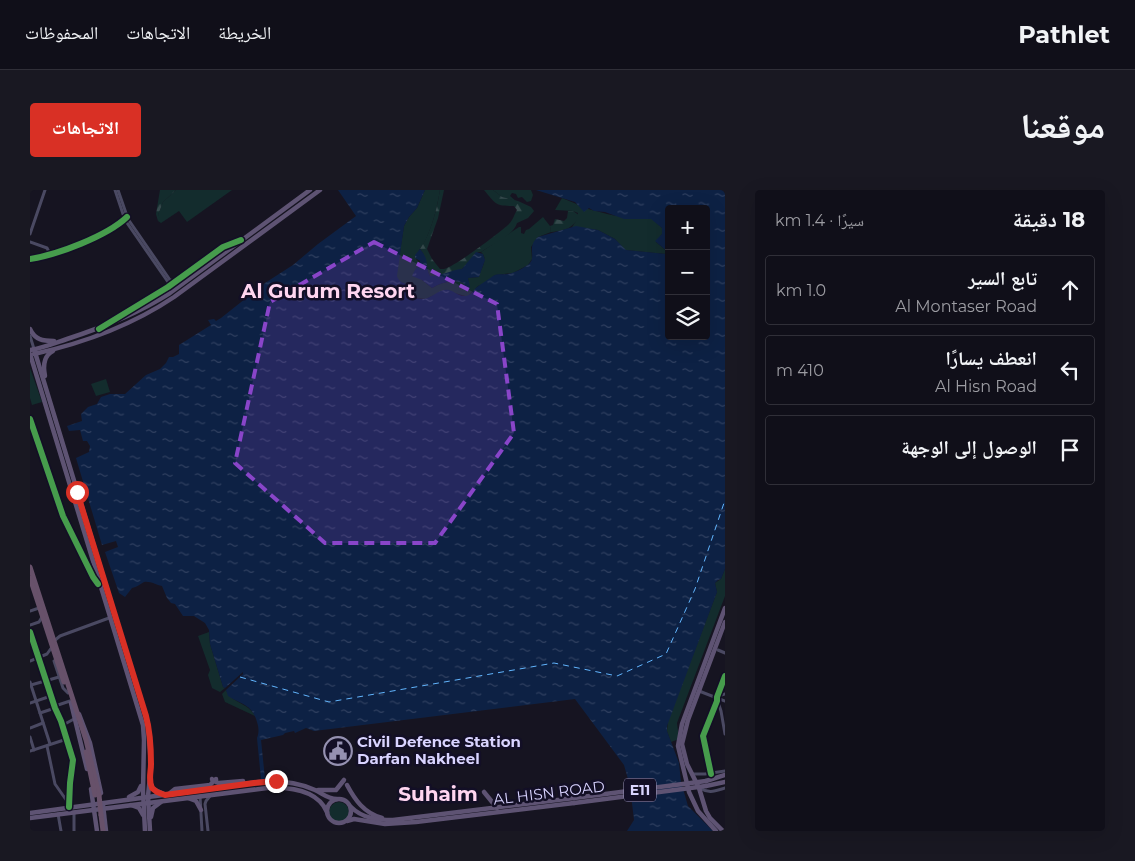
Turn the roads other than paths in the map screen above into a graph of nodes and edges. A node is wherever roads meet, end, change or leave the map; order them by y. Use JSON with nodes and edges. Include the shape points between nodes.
{"nodes":[{"id":1,"x":45,"y":190,"type":"edge"},
{"id":2,"x":116,"y":190,"type":"edge"},
{"id":3,"x":310,"y":190,"type":"edge"},
{"id":4,"x":320,"y":190,"type":"edge"},
{"id":5,"x":126,"y":218,"type":"junction"},
{"id":6,"x":30,"y":234,"type":"edge"},
{"id":7,"x":241,"y":240,"type":"junction"},
{"id":8,"x":30,"y":242,"type":"edge"},
{"id":9,"x":50,"y":254,"type":"junction"},
{"id":10,"x":30,"y":260,"type":"edge"},
{"id":11,"x":175,"y":281,"type":"junction"},
{"id":12,"x":168,"y":287,"type":"junction"},
{"id":13,"x":124,"y":319,"type":"junction"},
{"id":14,"x":30,"y":329,"type":"edge"},
{"id":15,"x":99,"y":329,"type":"junction"},
{"id":16,"x":113,"y":331,"type":"junction"},
{"id":17,"x":30,"y":336,"type":"edge"},
{"id":18,"x":60,"y":341,"type":"junction"},
{"id":19,"x":60,"y":348,"type":"junction"},
{"id":20,"x":32,"y":353,"type":"edge"},
{"id":21,"x":30,"y":367,"type":"edge"},
{"id":22,"x":37,"y":379,"type":"junction"},
{"id":23,"x":47,"y":393,"type":"junction"},
{"id":24,"x":30,"y":419,"type":"edge"},
{"id":25,"x":30,"y":567,"type":"edge"},
{"id":26,"x":30,"y":578,"type":"edge"},
{"id":27,"x":98,"y":584,"type":"junction"},
{"id":28,"x":39,"y":608,"type":"junction"},
{"id":29,"x":725,"y":608,"type":"edge"},
{"id":30,"x":30,"y":611,"type":"edge"},
{"id":31,"x":109,"y":618,"type":"junction"},
{"id":32,"x":42,"y":621,"type":"junction"},
{"id":33,"x":725,"y":622,"type":"edge"},
{"id":34,"x":30,"y":626,"type":"edge"},
{"id":35,"x":30,"y":632,"type":"edge"},
{"id":36,"x":52,"y":633,"type":"junction"},
{"id":37,"x":60,"y":636,"type":"junction"},
{"id":38,"x":53,"y":644,"type":"junction"},
{"id":39,"x":718,"y":650,"type":"dead end"},
{"id":40,"x":725,"y":653,"type":"edge"},
{"id":41,"x":48,"y":654,"type":"junction"},
{"id":42,"x":38,"y":658,"type":"junction"},
{"id":43,"x":30,"y":661,"type":"edge"},
{"id":44,"x":56,"y":662,"type":"junction"},
{"id":45,"x":725,"y":676,"type":"edge"},
{"id":46,"x":59,"y":677,"type":"junction"},
{"id":47,"x":46,"y":681,"type":"junction"},
{"id":48,"x":30,"y":684,"type":"edge"},
{"id":49,"x":699,"y":691,"type":"junction"},
{"id":50,"x":68,"y":693,"type":"junction"},
{"id":51,"x":725,"y":694,"type":"edge"},
{"id":52,"x":51,"y":696,"type":"junction"},
{"id":53,"x":717,"y":699,"type":"junction"},
{"id":54,"x":36,"y":700,"type":"junction"},
{"id":55,"x":725,"y":701,"type":"edge"},
{"id":56,"x":70,"y":702,"type":"junction"},
{"id":57,"x":30,"y":703,"type":"edge"},
{"id":58,"x":55,"y":707,"type":"junction"},
{"id":59,"x":40,"y":713,"type":"junction"},
{"id":60,"x":140,"y":715,"type":"junction"},
{"id":61,"x":74,"y":719,"type":"junction"},
{"id":62,"x":43,"y":723,"type":"junction"},
{"id":63,"x":148,"y":724,"type":"junction"},
{"id":64,"x":63,"y":725,"type":"junction"},
{"id":65,"x":30,"y":728,"type":"edge"},
{"id":66,"x":725,"y":734,"type":"edge"},
{"id":67,"x":30,"y":737,"type":"edge"},
{"id":68,"x":67,"y":739,"type":"junction"},
{"id":69,"x":48,"y":745,"type":"junction"},
{"id":70,"x":32,"y":750,"type":"edge"},
{"id":71,"x":725,"y":771,"type":"edge"},
{"id":72,"x":143,"y":772,"type":"junction"},
{"id":73,"x":149,"y":772,"type":"junction"},
{"id":74,"x":692,"y":774,"type":"junction"},
{"id":75,"x":705,"y":774,"type":"junction"},
{"id":76,"x":711,"y":774,"type":"junction"},
{"id":77,"x":725,"y":776,"type":"edge"},
{"id":78,"x":685,"y":778,"type":"junction"},
{"id":79,"x":696,"y":781,"type":"junction"},
{"id":80,"x":725,"y":782,"type":"edge"},
{"id":81,"x":254,"y":783,"type":"junction"},
{"id":82,"x":706,"y":784,"type":"junction"},
{"id":83,"x":233,"y":785,"type":"junction"},
{"id":84,"x":699,"y":788,"type":"junction"},
{"id":85,"x":725,"y":788,"type":"edge"},
{"id":86,"x":314,"y":790,"type":"junction"},
{"id":87,"x":484,"y":792,"type":"dead end"},
{"id":88,"x":710,"y":793,"type":"junction"},
{"id":89,"x":217,"y":794,"type":"junction"},
{"id":90,"x":97,"y":795,"type":"junction"},
{"id":91,"x":167,"y":796,"type":"junction"},
{"id":92,"x":200,"y":796,"type":"junction"},
{"id":93,"x":182,"y":798,"type":"junction"},
{"id":94,"x":126,"y":799,"type":"junction"},
{"id":95,"x":146,"y":799,"type":"junction"},
{"id":96,"x":337,"y":799,"type":"junction"},
{"id":97,"x":574,"y":800,"type":"junction"},
{"id":98,"x":704,"y":803,"type":"junction"},
{"id":99,"x":111,"y":804,"type":"junction"},
{"id":100,"x":130,"y":804,"type":"junction"},
{"id":101,"x":69,"y":805,"type":"junction"},
{"id":102,"x":103,"y":805,"type":"junction"},
{"id":103,"x":694,"y":805,"type":"junction"},
{"id":104,"x":94,"y":806,"type":"junction"},
{"id":105,"x":84,"y":807,"type":"junction"},
{"id":106,"x":351,"y":807,"type":"junction"},
{"id":107,"x":496,"y":808,"type":"junction"},
{"id":108,"x":200,"y":810,"type":"junction"},
{"id":109,"x":74,"y":811,"type":"junction"},
{"id":110,"x":326,"y":812,"type":"junction"},
{"id":111,"x":30,"y":813,"type":"edge"},
{"id":112,"x":57,"y":813,"type":"junction"},
{"id":113,"x":100,"y":815,"type":"junction"},
{"id":114,"x":144,"y":817,"type":"junction"},
{"id":115,"x":30,"y":818,"type":"edge"},
{"id":116,"x":393,"y":820,"type":"junction"},
{"id":117,"x":150,"y":821,"type":"junction"},
{"id":118,"x":346,"y":821,"type":"junction"},
{"id":119,"x":60,"y":831,"type":"edge"},
{"id":120,"x":74,"y":831,"type":"edge"},
{"id":121,"x":102,"y":831,"type":"edge"},
{"id":122,"x":145,"y":831,"type":"edge"},
{"id":123,"x":150,"y":831,"type":"edge"},
{"id":124,"x":202,"y":831,"type":"edge"},
{"id":125,"x":208,"y":831,"type":"edge"},
{"id":126,"x":716,"y":831,"type":"edge"},
{"id":127,"x":723,"y":831,"type":"edge"}],
"edges":[{"from":1,"to":6,"type":"street"},
{"from":2,"to":5,"type":"street"},
{"from":3,"to":7,"type":"main road"},
{"from":4,"to":16,"type":"main road","via":[[174,297]]},
{"from":5,"to":9,"type":"street","via":[[99,235]]},
{"from":5,"to":11,"type":"street","via":[[170,280]]},
{"from":5,"to":12,"type":"street","via":[[168,282]]},
{"from":7,"to":11,"type":"street","via":[[223,247]]},
{"from":7,"to":13,"type":"main road","via":[[170,293]]},
{"from":8,"to":9,"type":"street","via":[[47,248]]},
{"from":9,"to":10,"type":"street"},
{"from":11,"to":12,"type":"street"},
{"from":12,"to":15,"type":"street"},
{"from":13,"to":15,"type":"main road"},
{"from":13,"to":16,"type":"main road","via":[[112,326]]},
{"from":14,"to":18,"type":"main road","via":[[41,340]]},
{"from":15,"to":18,"type":"main road"},
{"from":16,"to":19,"type":"main road"},
{"from":17,"to":20,"type":"street"},
{"from":18,"to":20,"type":"main road"},
{"from":19,"to":20,"type":"main road"},
{"from":19,"to":23,"type":"main road","via":[[50,352],[44,361]]},
{"from":20,"to":22,"type":"main road"},
{"from":20,"to":23,"type":"main road"},
{"from":21,"to":22,"type":"main road"},
{"from":22,"to":27,"type":"main road"},
{"from":23,"to":63,"type":"main road"},
{"from":24,"to":27,"type":"street","via":[[63,516]]},
{"from":25,"to":36,"type":"highway"},
{"from":26,"to":28,"type":"highway"},
{"from":27,"to":31,"type":"main road"},
{"from":28,"to":30,"type":"street"},
{"from":28,"to":32,"type":"highway"},
{"from":29,"to":78,"type":"main road","via":[[679,735],[678,746]]},
{"from":31,"to":37,"type":"street"},
{"from":31,"to":60,"type":"main road"},
{"from":32,"to":34,"type":"street"},
{"from":32,"to":38,"type":"highway"},
{"from":33,"to":49,"type":"main road"},
{"from":35,"to":42,"type":"street"},
{"from":36,"to":37,"type":"street"},
{"from":36,"to":38,"type":"highway"},
{"from":37,"to":38,"type":"street"},
{"from":38,"to":41,"type":"street"},
{"from":38,"to":44,"type":"highway"},
{"from":38,"to":90,"type":"highway","via":[[92,763]]},
{"from":39,"to":40,"type":"street"},
{"from":41,"to":42,"type":"street"},
{"from":41,"to":44,"type":"street"},
{"from":42,"to":43,"type":"street"},
{"from":42,"to":47,"type":"street"},
{"from":44,"to":46,"type":"street"},
{"from":44,"to":50,"type":"highway"},
{"from":45,"to":53,"type":"street"},
{"from":46,"to":47,"type":"street"},
{"from":46,"to":50,"type":"street"},
{"from":47,"to":48,"type":"street"},
{"from":47,"to":52,"type":"street"},
{"from":48,"to":54,"type":"street"},
{"from":49,"to":53,"type":"street"},
{"from":49,"to":74,"type":"main road","via":[[682,744]]},
{"from":50,"to":56,"type":"highway"},
{"from":51,"to":53,"type":"street"},
{"from":52,"to":54,"type":"street"},
{"from":52,"to":58,"type":"street"},
{"from":53,"to":55,"type":"street"},
{"from":53,"to":66,"type":"street"},
{"from":53,"to":76,"type":"street","via":[[704,733]]},
{"from":54,"to":57,"type":"street"},
{"from":54,"to":59,"type":"street"},
{"from":56,"to":58,"type":"street"},
{"from":56,"to":61,"type":"main road"},
{"from":56,"to":90,"type":"highway"},
{"from":58,"to":59,"type":"street"},
{"from":58,"to":64,"type":"street"},
{"from":59,"to":62,"type":"street"},
{"from":60,"to":63,"type":"main road"},
{"from":60,"to":72,"type":"main road","via":[[144,740]]},
{"from":61,"to":64,"type":"street"},
{"from":61,"to":90,"type":"main road"},
{"from":62,"to":65,"type":"street"},
{"from":62,"to":69,"type":"street"},
{"from":63,"to":73,"type":"main road"},
{"from":64,"to":68,"type":"street"},
{"from":67,"to":70,"type":"street"},
{"from":68,"to":69,"type":"street"},
{"from":68,"to":101,"type":"street","via":[[73,764]]},
{"from":69,"to":70,"type":"street"},
{"from":69,"to":101,"type":"street","via":[[55,784]]},
{"from":71,"to":76,"type":"street"},
{"from":72,"to":94,"type":"main road","via":[[138,792]]},
{"from":72,"to":95,"type":"main road"},
{"from":73,"to":91,"type":"main road","via":[[152,788]]},
{"from":73,"to":95,"type":"main road"},
{"from":74,"to":75,"type":"street"},
{"from":74,"to":78,"type":"main road"},
{"from":74,"to":79,"type":"main road"},
{"from":75,"to":76,"type":"street"},
{"from":75,"to":79,"type":"street"},
{"from":77,"to":82,"type":"main road","name":"AL HISN ROAD","number":"E11"},
{"from":78,"to":103,"type":"main road"},
{"from":79,"to":84,"type":"main road"},
{"from":80,"to":82,"type":"main road","name":"AL HISN ROAD","number":"E11"},
{"from":81,"to":83,"type":"main road"},
{"from":81,"to":86,"type":"main road","via":[[285,782]]},
{"from":81,"to":91,"type":"main road","via":[[219,783],[214,779],[212,784],[175,789]]},
{"from":82,"to":97,"type":"main road","name":"AL HISN ROAD","number":"E11","bridge":true},
{"from":83,"to":91,"type":"main road"},
{"from":83,"to":92,"type":"main road","via":[[203,791]]},
{"from":84,"to":88,"type":"street"},
{"from":84,"to":98,"type":"main road"},
{"from":85,"to":88,"type":"street"},
{"from":86,"to":96,"type":"main road"},
{"from":86,"to":116,"type":"main road","via":[[336,790],[346,782],[365,810]]},
{"from":87,"to":107,"type":"main road"},
{"from":88,"to":98,"type":"street"},
{"from":89,"to":92,"type":"main road"},
{"from":89,"to":110,"type":"main road","via":[[267,788],[297,790],[318,799]]},
{"from":89,"to":125,"type":"street","via":[[206,801]]},
{"from":90,"to":99,"type":"main road"},
{"from":90,"to":102,"type":"main road"},
{"from":90,"to":104,"type":"main road"},
{"from":90,"to":105,"type":"main road"},
{"from":90,"to":113,"type":"highway","bridge":true},
{"from":91,"to":93,"type":"main road"},
{"from":91,"to":95,"type":"main road"},
{"from":91,"to":117,"type":"main road","via":[[155,806]]},
{"from":92,"to":93,"type":"main road"},
{"from":92,"to":108,"type":"street"},
{"from":93,"to":108,"type":"main road","via":[[196,801]]},
{"from":94,"to":95,"type":"main road"},
{"from":94,"to":99,"type":"main road"},
{"from":95,"to":100,"type":"main road"},
{"from":95,"to":114,"type":"main road"},
{"from":95,"to":117,"type":"main road"},
{"from":96,"to":106,"type":"main road","via":[[345,800]]},
{"from":96,"to":110,"type":"main road","via":[[329,804]]},
{"from":97,"to":107,"type":"main road","name":"AL HISN ROAD","number":"E11"},
{"from":97,"to":118,"type":"main road","name":"AL HISN ROAD","number":"E11","via":[[416,822],[377,824],[354,819]]},
{"from":98,"to":103,"type":"main road","via":[[699,807]]},
{"from":98,"to":127,"type":"main road","via":[[710,818]]},
{"from":99,"to":100,"type":"main road"},
{"from":99,"to":102,"type":"main road"},
{"from":99,"to":113,"type":"main road"},
{"from":100,"to":114,"type":"main road","via":[[139,808]]},
{"from":101,"to":105,"type":"main road"},
{"from":101,"to":111,"type":"main road"},
{"from":102,"to":104,"type":"main road"},
{"from":102,"to":113,"type":"main road"},
{"from":103,"to":126,"type":"main road"},
{"from":104,"to":105,"type":"main road"},
{"from":104,"to":113,"type":"main road"},
{"from":105,"to":109,"type":"main road"},
{"from":105,"to":113,"type":"main road"},
{"from":106,"to":116,"type":"main road","name":"AL HISN ROAD","number":"E11","via":[[366,817]]},
{"from":106,"to":118,"type":"main road","via":[[351,815]]},
{"from":107,"to":116,"type":"main road","name":"AL HISN ROAD","number":"E11"},
{"from":108,"to":124,"type":"street"},
{"from":109,"to":112,"type":"main road"},
{"from":109,"to":120,"type":"street"},
{"from":110,"to":118,"type":"main road","via":[[332,822],[340,824]]},
{"from":112,"to":115,"type":"main road"},
{"from":112,"to":119,"type":"street"},
{"from":113,"to":121,"type":"highway"},
{"from":114,"to":122,"type":"main road"},
{"from":117,"to":123,"type":"main road"}]}
